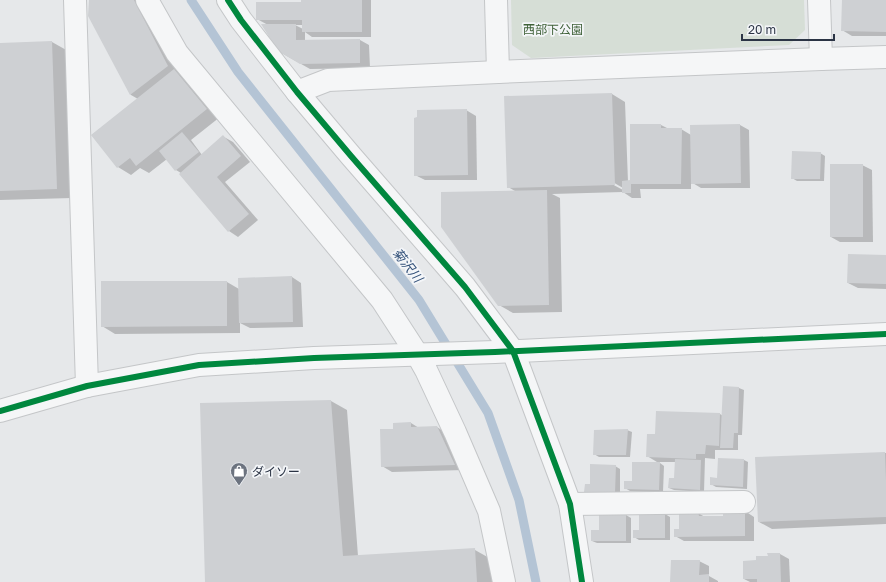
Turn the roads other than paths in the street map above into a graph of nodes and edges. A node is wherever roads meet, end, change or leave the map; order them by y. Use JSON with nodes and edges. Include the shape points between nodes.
{"nodes":[{"id":1,"x":75,"y":0,"type":"edge"},
{"id":2,"x":147,"y":0,"type":"edge"},
{"id":3,"x":228,"y":0,"type":"edge"},
{"id":4,"x":496,"y":0,"type":"edge"},
{"id":5,"x":819,"y":0,"type":"edge"},
{"id":6,"x":886,"y":57,"type":"edge"},
{"id":7,"x":821,"y":59,"type":"junction"},
{"id":8,"x":498,"y":72,"type":"junction"},
{"id":9,"x":296,"y":92,"type":"junction"},
{"id":10,"x":886,"y":334,"type":"edge"},
{"id":11,"x":504,"y":351,"type":"junction"},
{"id":12,"x":423,"y":354,"type":"junction"},
{"id":13,"x":87,"y":386,"type":"junction"},
{"id":14,"x":0,"y":410,"type":"edge"},
{"id":15,"x":744,"y":502,"type":"dead end"},
{"id":16,"x":570,"y":504,"type":"junction"},
{"id":17,"x":504,"y":582,"type":"edge"},
{"id":18,"x":582,"y":582,"type":"edge"}],
"edges":[{"from":1,"to":13,"type":"street"},
{"from":2,"to":12,"type":"street","via":[[177,53],[382,300]]},
{"from":3,"to":9,"type":"street"},
{"from":4,"to":8,"type":"street"},
{"from":5,"to":7,"type":"street"},
{"from":6,"to":7,"type":"street"},
{"from":7,"to":8,"type":"street"},
{"from":8,"to":9,"type":"street","via":[[328,80]]},
{"from":9,"to":11,"type":"street","via":[[465,286]]},
{"from":10,"to":11,"type":"street"},
{"from":11,"to":12,"type":"street"},
{"from":11,"to":16,"type":"street"},
{"from":12,"to":13,"type":"street","via":[[199,365]]},
{"from":12,"to":17,"type":"street","via":[[426,370],[489,511]]},
{"from":13,"to":14,"type":"street"},
{"from":15,"to":16,"type":"street"},
{"from":16,"to":18,"type":"street"}]}
